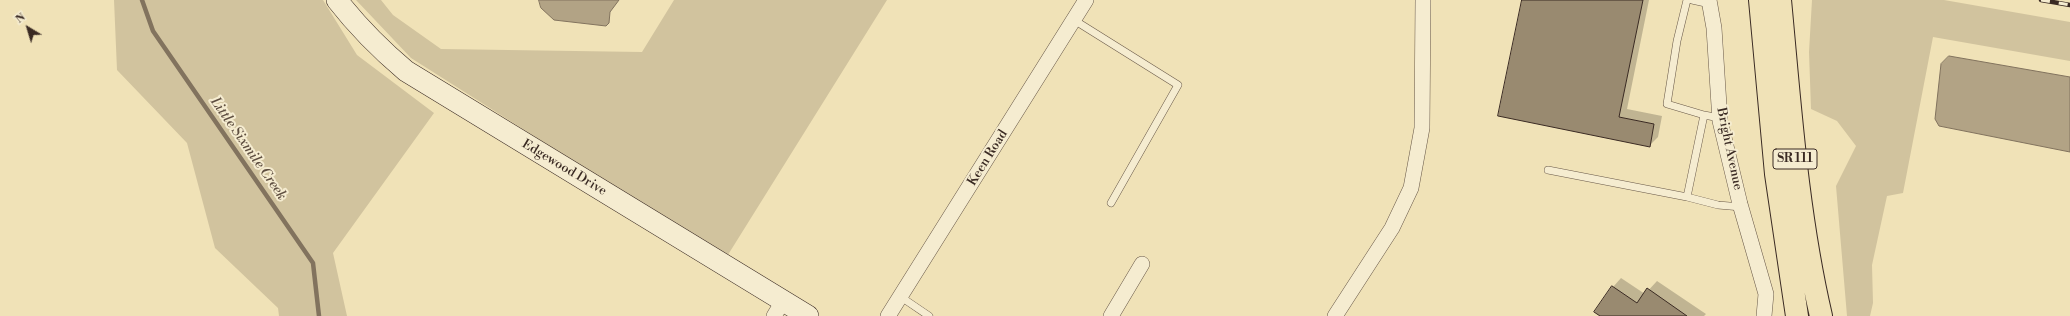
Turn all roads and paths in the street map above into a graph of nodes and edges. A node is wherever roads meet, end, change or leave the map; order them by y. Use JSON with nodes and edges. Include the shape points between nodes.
{"nodes":[{"id":1,"x":337,"y":0,"type":"edge"},
{"id":2,"x":1086,"y":0,"type":"edge"},
{"id":3,"x":1423,"y":0,"type":"edge"},
{"id":4,"x":1687,"y":0,"type":"edge"},
{"id":5,"x":1692,"y":0,"type":"edge"},
{"id":6,"x":1760,"y":0,"type":"edge"},
{"id":7,"x":1780,"y":0,"type":"edge"},
{"id":8,"x":1710,"y":2,"type":"edge"},
{"id":9,"x":1074,"y":20,"type":"junction"},
{"id":10,"x":1704,"y":115,"type":"junction"},
{"id":11,"x":1720,"y":118,"type":"junction"},
{"id":12,"x":1548,"y":170,"type":"dead end"},
{"id":13,"x":1687,"y":197,"type":"junction"},
{"id":14,"x":1111,"y":202,"type":"dead end"},
{"id":15,"x":1741,"y":207,"type":"junction"},
{"id":16,"x":1142,"y":264,"type":"dead end"},
{"id":17,"x":900,"y":297,"type":"junction"},
{"id":18,"x":779,"y":309,"type":"edge"},
{"id":19,"x":808,"y":316,"type":"edge"},
{"id":20,"x":888,"y":316,"type":"edge"},
{"id":21,"x":930,"y":316,"type":"edge"},
{"id":22,"x":1111,"y":316,"type":"edge"},
{"id":23,"x":1335,"y":316,"type":"edge"},
{"id":24,"x":1764,"y":316,"type":"edge"},
{"id":25,"x":1797,"y":316,"type":"edge"},
{"id":26,"x":1821,"y":316,"type":"edge"}],
"edges":[{"from":1,"to":18,"type":"street","name":"Edgewood Drive","via":[[356,25],[406,71]]},
{"from":2,"to":9,"type":"street","name":"Keen Road"},
{"from":3,"to":23,"type":"street","via":[[1422,128],[1411,188],[1392,228]]},
{"from":4,"to":10,"type":"lane","via":[[1677,41],[1667,104]]},
{"from":5,"to":8,"type":"lane"},
{"from":6,"to":25,"type":"main road","number":"SR 111","via":[[1776,174]]},
{"from":7,"to":26,"type":"main road","number":"SR 111","via":[[1795,163],[1806,240]]},
{"from":8,"to":11,"type":"street","name":"Bright Avenue"},
{"from":9,"to":14,"type":"lane","via":[[1178,85]]},
{"from":9,"to":17,"type":"street","name":"Keen Road"},
{"from":10,"to":11,"type":"lane"},
{"from":10,"to":13,"type":"lane"},
{"from":11,"to":15,"type":"street","name":"Bright Avenue"},
{"from":12,"to":13,"type":"lane"},
{"from":13,"to":15,"type":"lane","via":[[1718,205]]},
{"from":15,"to":24,"type":"street","name":"Bright Avenue","via":[[1766,294]]},
{"from":16,"to":22,"type":"street"},
{"from":17,"to":20,"type":"street","name":"Keen Road"},
{"from":17,"to":21,"type":"lane"},
{"from":18,"to":19,"type":"street","name":"Edgewood Drive"}]}
